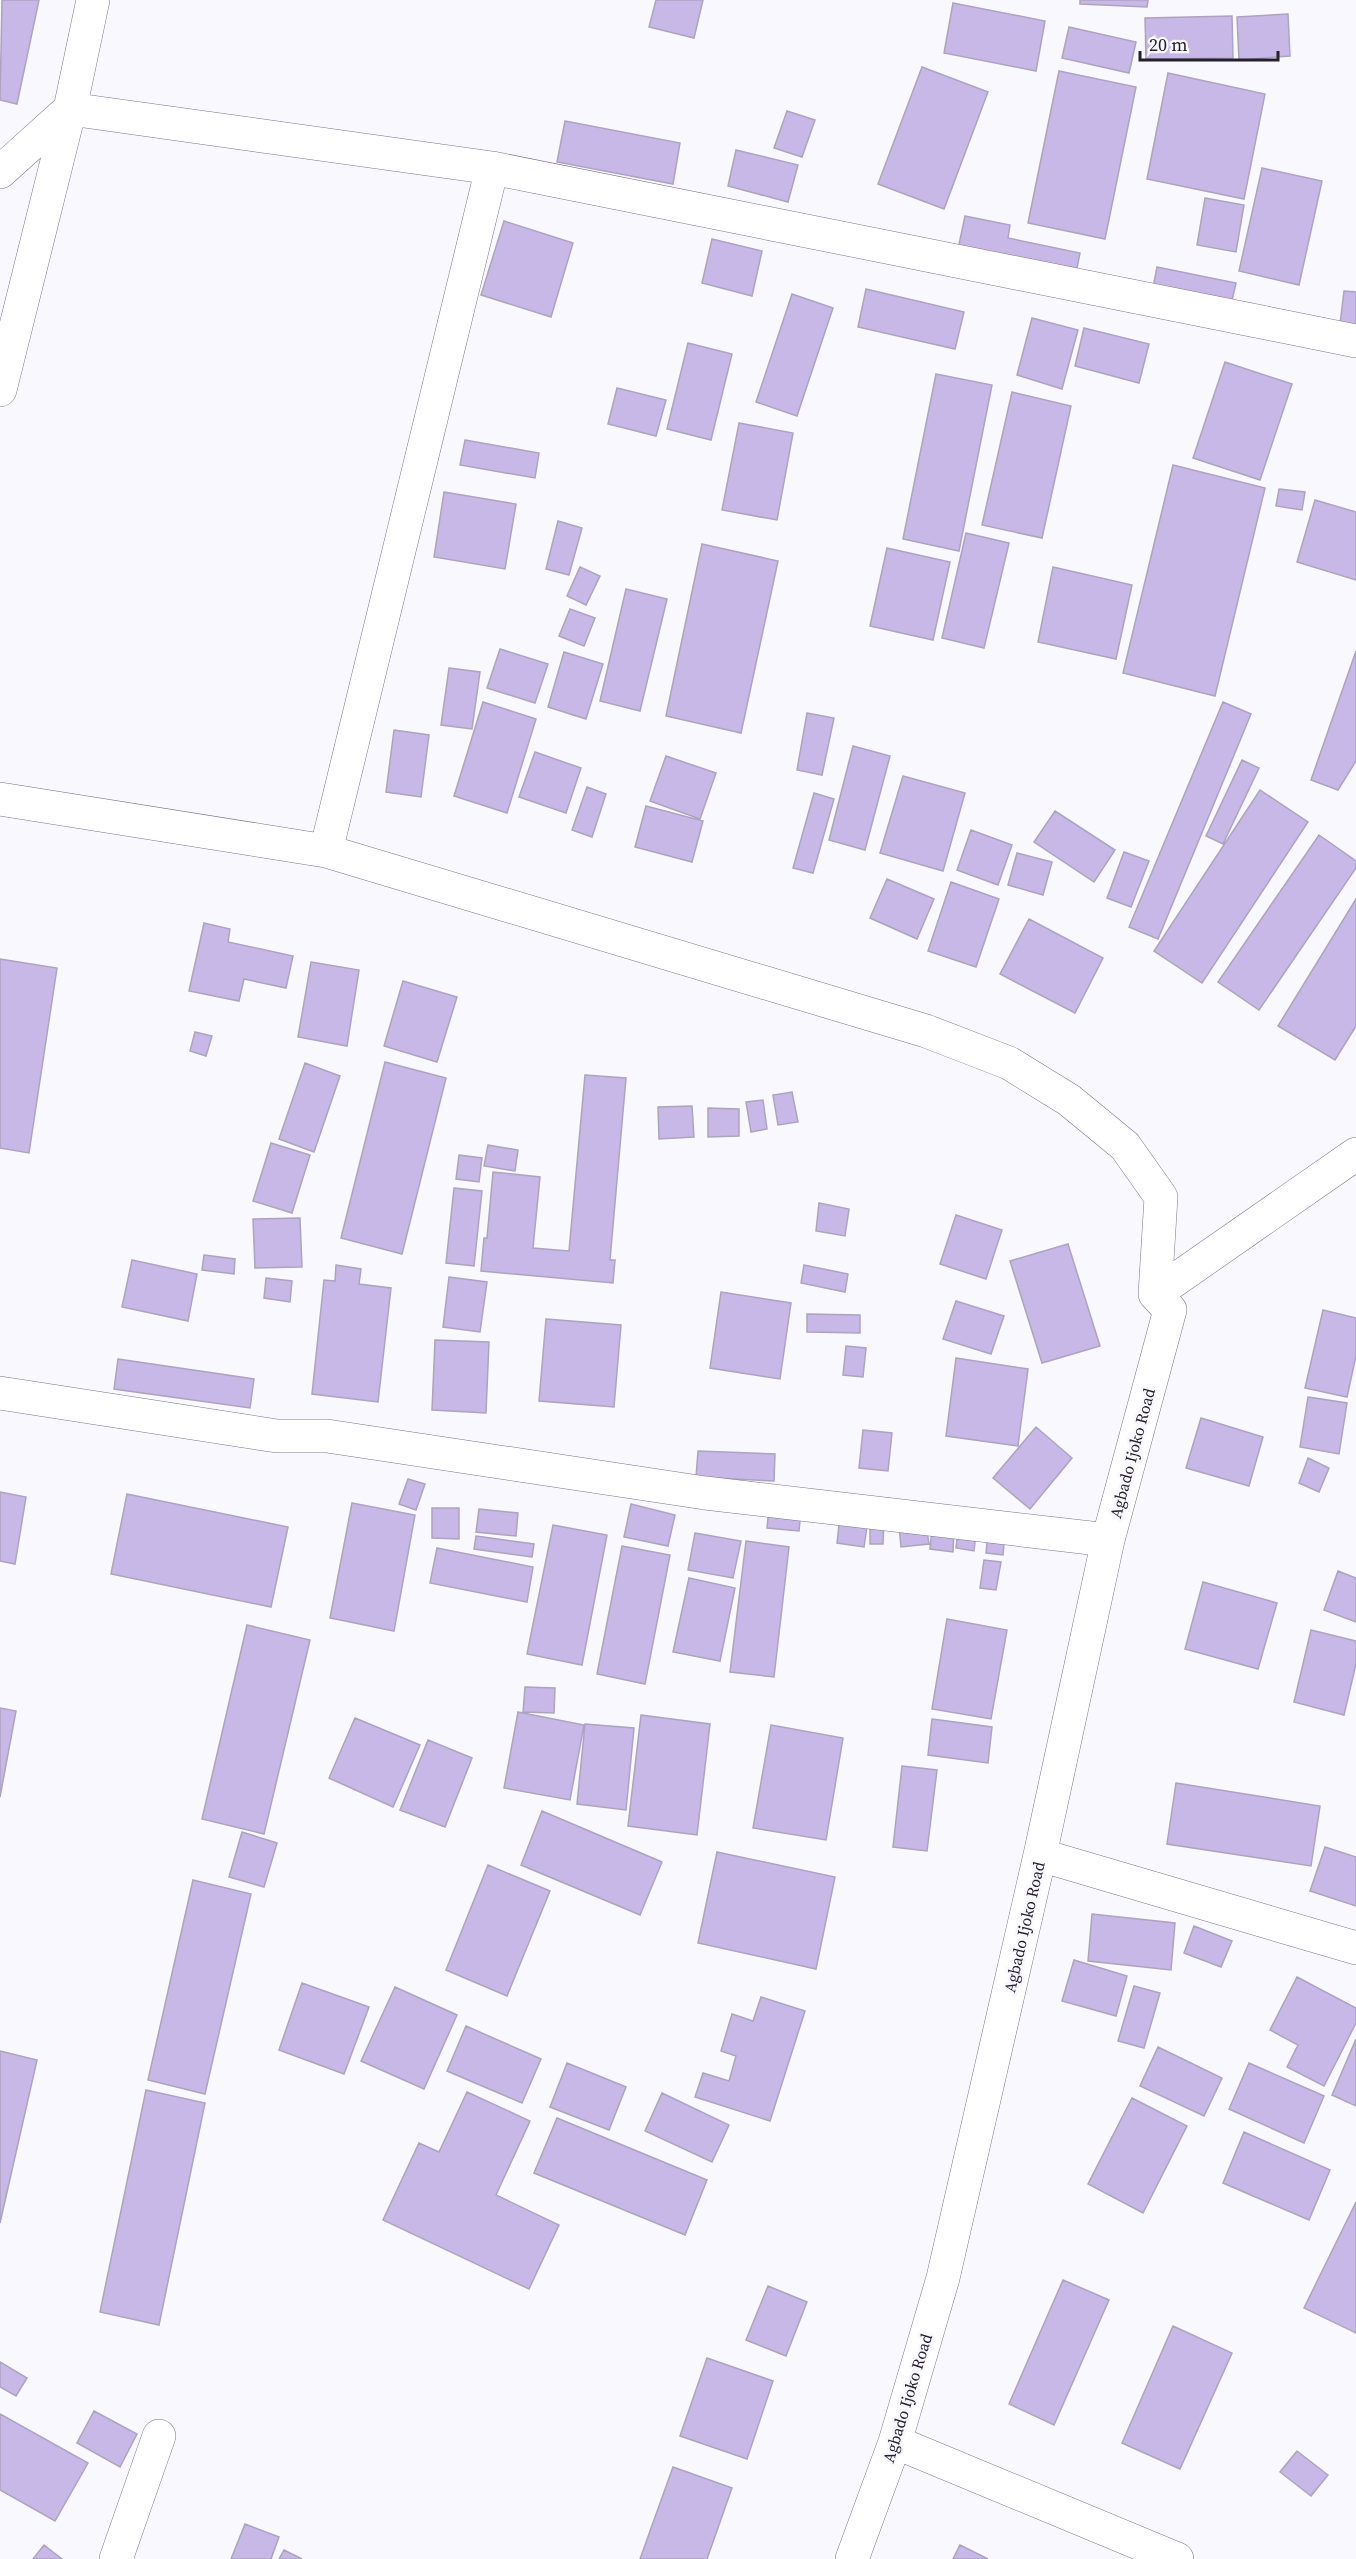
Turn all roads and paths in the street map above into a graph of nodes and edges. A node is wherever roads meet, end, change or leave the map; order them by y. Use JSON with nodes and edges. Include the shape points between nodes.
{"nodes":[{"id":1,"x":93,"y":0,"type":"edge"},
{"id":2,"x":70,"y":109,"type":"junction"},
{"id":3,"x":492,"y":168,"type":"junction"},
{"id":4,"x":0,"y":172,"type":"edge"},
{"id":5,"x":1356,"y":341,"type":"edge"},
{"id":6,"x":0,"y":390,"type":"edge"},
{"id":7,"x":0,"y":799,"type":"edge"},
{"id":8,"x":326,"y":851,"type":"junction"},
{"id":9,"x":1356,"y":1154,"type":"edge"},
{"id":10,"x":1155,"y":1294,"type":"junction"},
{"id":11,"x":0,"y":1393,"type":"edge"},
{"id":12,"x":1108,"y":1540,"type":"junction"},
{"id":13,"x":1040,"y":1855,"type":"junction"},
{"id":14,"x":1356,"y":1948,"type":"edge"},
{"id":15,"x":159,"y":2436,"type":"dead end"},
{"id":16,"x":895,"y":2442,"type":"junction"},
{"id":17,"x":116,"y":2559,"type":"edge"},
{"id":18,"x":852,"y":2559,"type":"edge"},
{"id":19,"x":1177,"y":2559,"type":"edge"}],
"edges":[{"from":1,"to":2,"type":"street"},
{"from":2,"to":3,"type":"street"},
{"from":2,"to":4,"type":"street"},
{"from":2,"to":6,"type":"street"},
{"from":3,"to":5,"type":"street"},
{"from":3,"to":8,"type":"street"},
{"from":7,"to":8,"type":"street"},
{"from":8,"to":10,"type":"street","via":[[926,1031],[1009,1063],[1069,1100],[1125,1146],[1161,1197]]},
{"from":9,"to":10,"type":"street"},
{"from":10,"to":12,"type":"street","name":"Agbado Ijoko Road","via":[[1170,1310]]},
{"from":11,"to":12,"type":"street","via":[[277,1436],[327,1436],[705,1493]]},
{"from":12,"to":13,"type":"street","name":"Agbado Ijoko Road"},
{"from":13,"to":14,"type":"street"},
{"from":13,"to":16,"type":"street","name":"Agbado Ijoko Road","via":[[943,2278]]},
{"from":15,"to":17,"type":"street"},
{"from":16,"to":18,"type":"street","name":"Agbado Ijoko Road"},
{"from":16,"to":19,"type":"street"}]}
